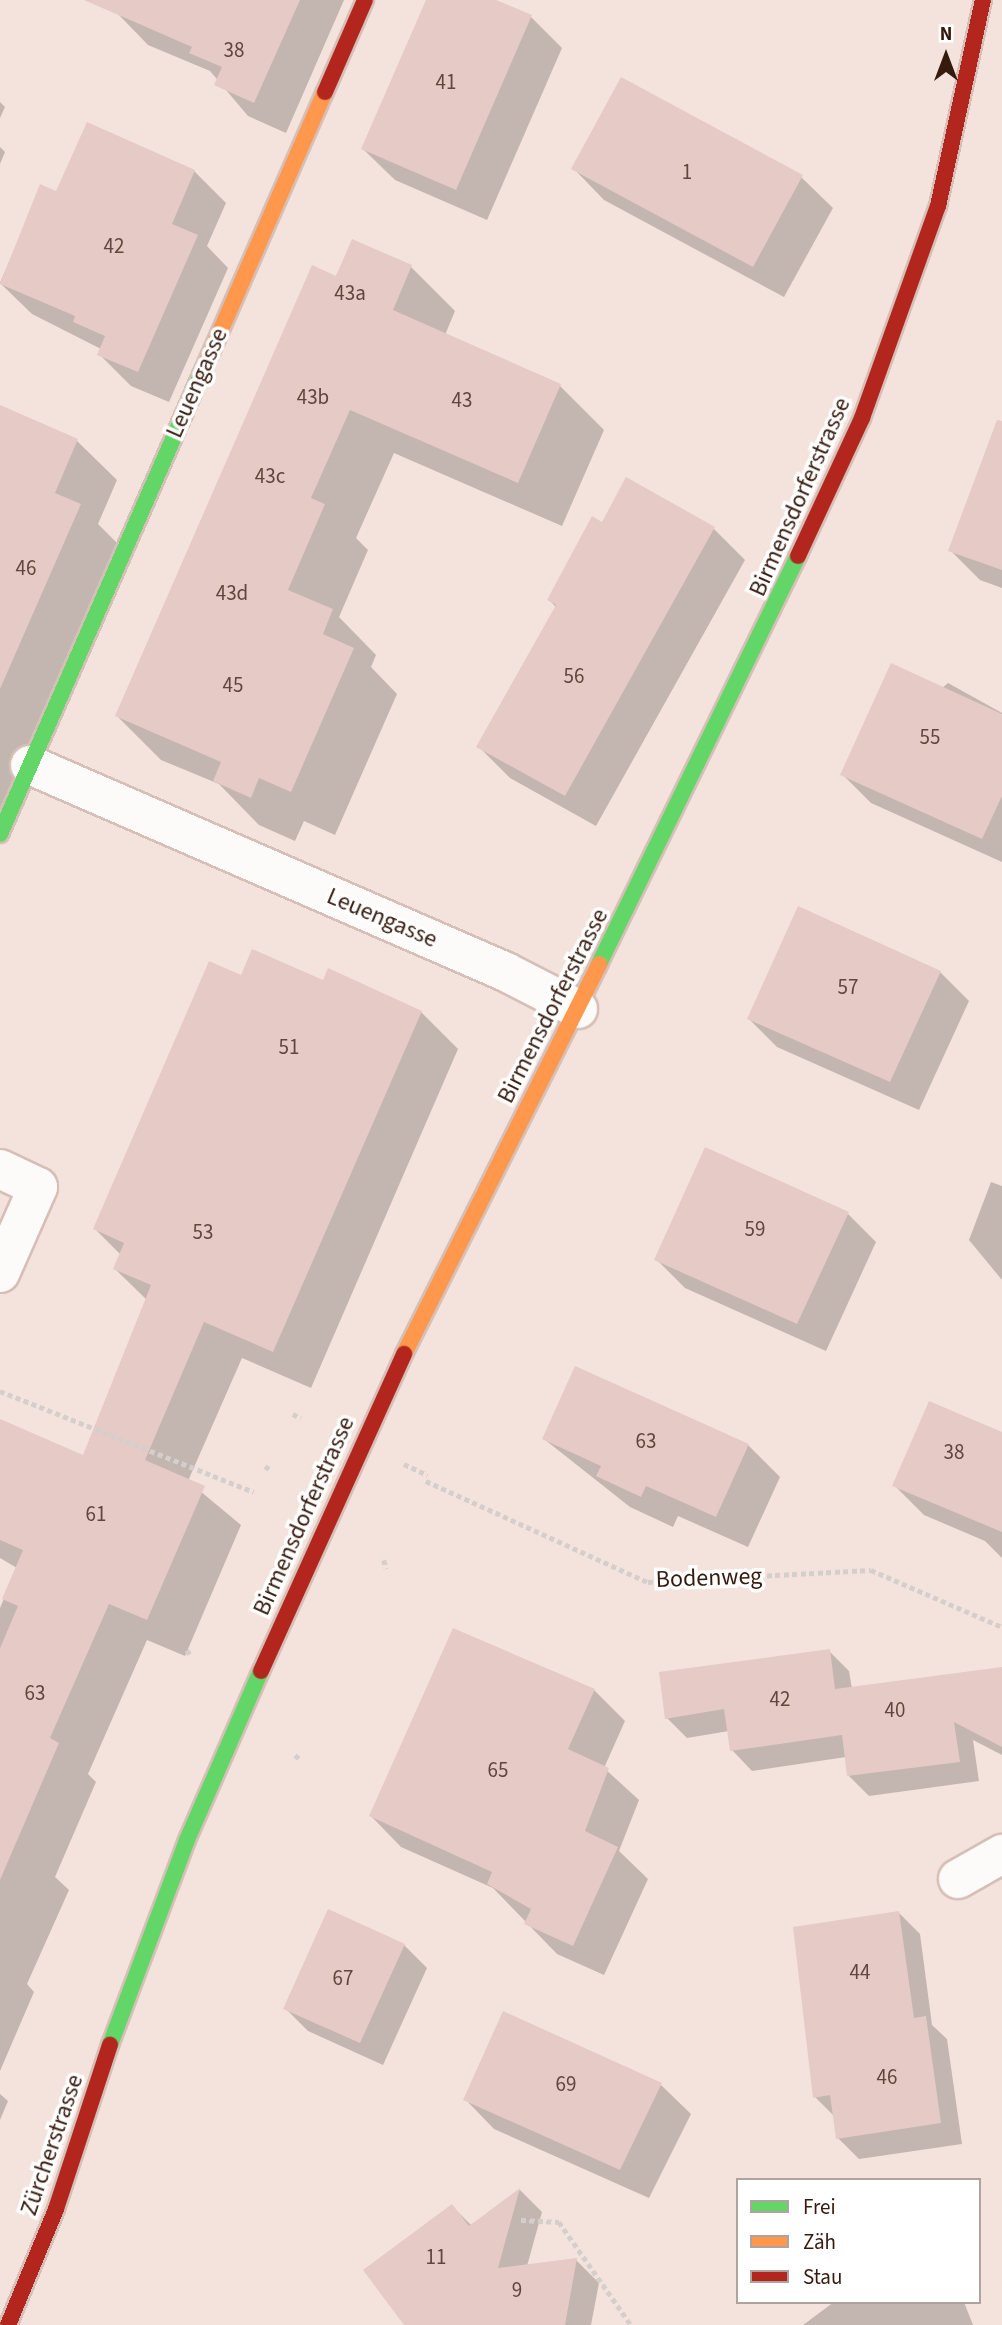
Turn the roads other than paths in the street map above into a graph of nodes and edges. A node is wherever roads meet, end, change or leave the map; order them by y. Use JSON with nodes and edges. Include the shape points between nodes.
{"nodes":[{"id":1,"x":365,"y":0,"type":"edge"},
{"id":2,"x":983,"y":0,"type":"edge"},
{"id":3,"x":30,"y":765,"type":"junction"},
{"id":4,"x":0,"y":834,"type":"edge"},
{"id":5,"x":578,"y":1009,"type":"junction"},
{"id":6,"x":0,"y":1169,"type":"edge"},
{"id":7,"x":0,"y":1273,"type":"edge"},
{"id":8,"x":1002,"y":1854,"type":"edge"},
{"id":9,"x":958,"y":1879,"type":"dead end"},
{"id":10,"x":119,"y":2017,"type":"joint"},
{"id":11,"x":8,"y":2325,"type":"edge"}],
"edges":[{"from":1,"to":3,"type":"main road","name":"Leuengasse"},
{"from":2,"to":5,"type":"main road","name":"Birmensdorferstrasse","via":[[938,206],[863,418]]},
{"from":3,"to":4,"type":"main road","name":"Leuengasse"},
{"from":3,"to":5,"type":"street","name":"Leuengasse","via":[[506,972]]},
{"from":5,"to":10,"type":"main road","name":"Birmensdorferstrasse","via":[[359,1444],[187,1840]]},
{"from":6,"to":7,"type":"street","via":[[38,1187]]},
{"from":8,"to":9,"type":"street"},
{"from":10,"to":11,"type":"main road","name":"Zürcherstrasse","via":[[56,2208]]}]}
